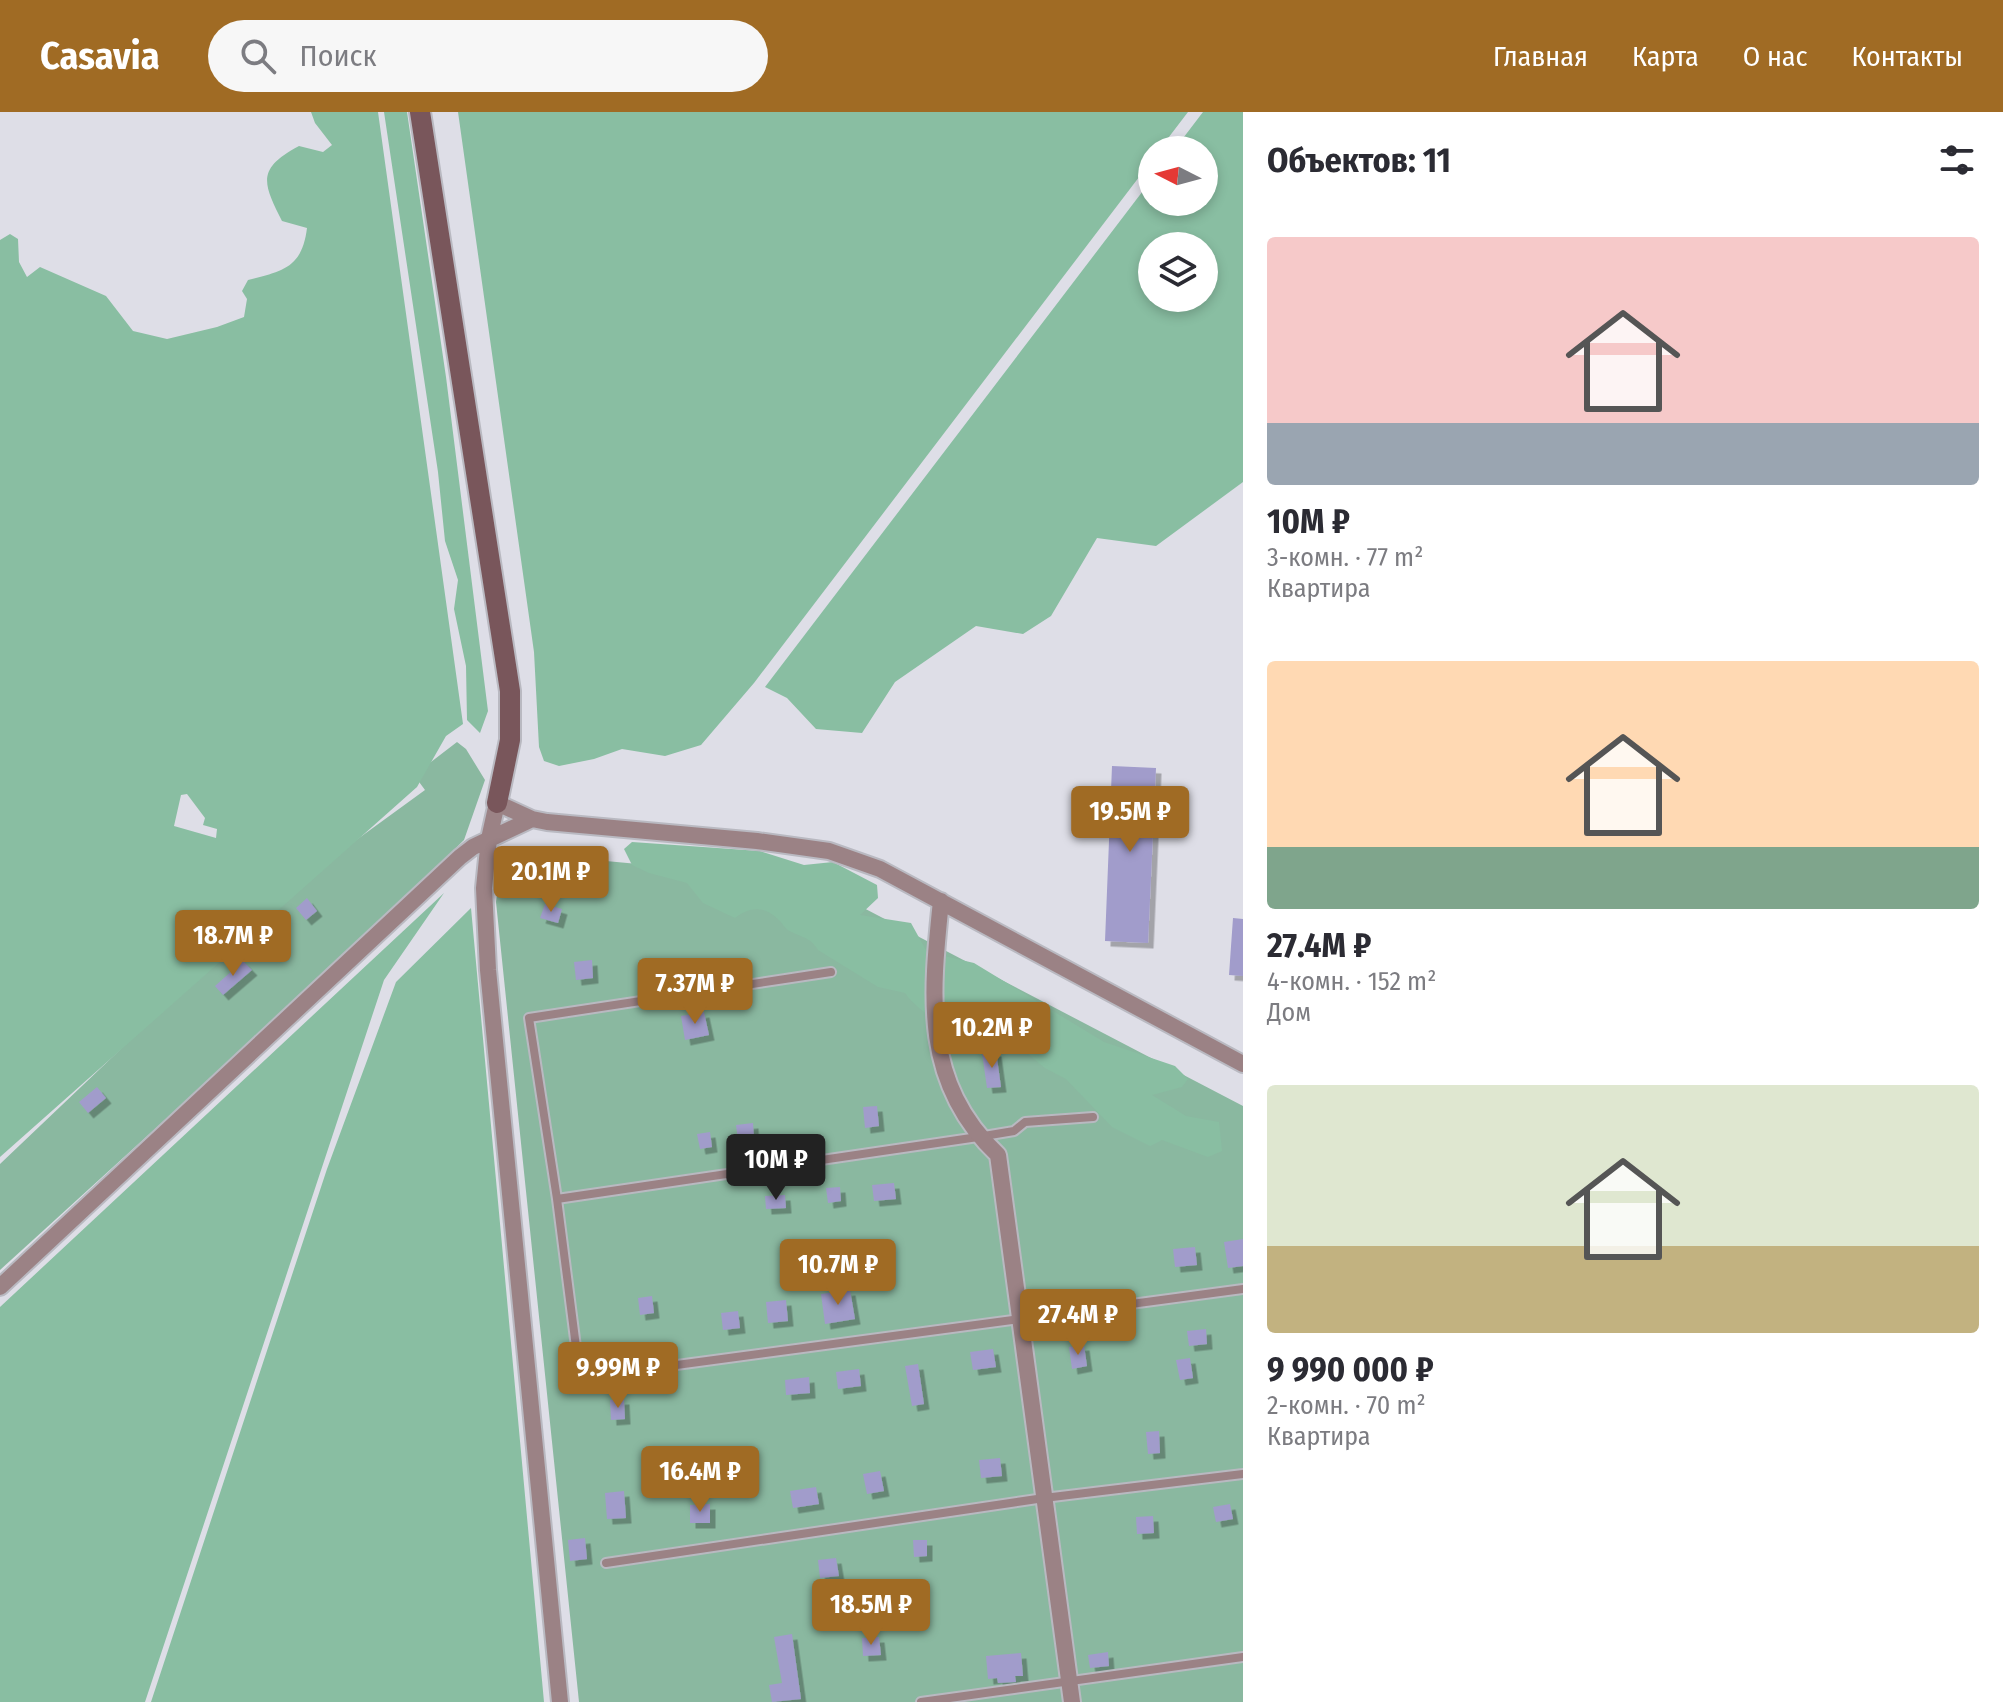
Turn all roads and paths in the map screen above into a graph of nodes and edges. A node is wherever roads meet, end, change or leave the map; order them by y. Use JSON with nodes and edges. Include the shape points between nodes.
{"nodes":[{"id":1,"x":420,"y":112,"type":"edge"},
{"id":2,"x":497,"y":803,"type":"junction"},
{"id":3,"x":532,"y":819,"type":"junction"},
{"id":4,"x":489,"y":839,"type":"junction"},
{"id":5,"x":941,"y":901,"type":"junction"},
{"id":6,"x":831,"y":972,"type":"dead end"},
{"id":7,"x":1243,"y":1064,"type":"edge"},
{"id":8,"x":1093,"y":1117,"type":"dead end"},
{"id":9,"x":978,"y":1137,"type":"junction"},
{"id":10,"x":557,"y":1199,"type":"junction"},
{"id":11,"x":0,"y":1287,"type":"edge"},
{"id":12,"x":1243,"y":1289,"type":"edge"},
{"id":13,"x":1020,"y":1319,"type":"junction"},
{"id":14,"x":1243,"y":1474,"type":"edge"},
{"id":15,"x":1044,"y":1498,"type":"junction"},
{"id":16,"x":606,"y":1563,"type":"dead end"},
{"id":17,"x":1243,"y":1657,"type":"edge"},
{"id":18,"x":1069,"y":1681,"type":"junction"},
{"id":19,"x":560,"y":1702,"type":"edge"},
{"id":20,"x":921,"y":1702,"type":"edge"},
{"id":21,"x":1072,"y":1702,"type":"edge"}],
"edges":[{"from":1,"to":2,"type":"street","via":[[510,691],[510,740]]},
{"from":2,"to":3,"type":"street"},
{"from":2,"to":4,"type":"street"},
{"from":3,"to":4,"type":"street"},
{"from":3,"to":5,"type":"street","via":[[829,851],[880,869]]},
{"from":4,"to":11,"type":"street","via":[[460,857]]},
{"from":4,"to":19,"type":"street","via":[[483,903],[488,970]]},
{"from":5,"to":7,"type":"street"},
{"from":5,"to":9,"type":"street","via":[[935,1036],[953,1097]]},
{"from":6,"to":10,"type":"lane","via":[[529,1018]]},
{"from":8,"to":9,"type":"lane","via":[[1025,1122],[1014,1131]]},
{"from":9,"to":10,"type":"lane"},
{"from":9,"to":13,"type":"street","via":[[998,1155]]},
{"from":10,"to":13,"type":"lane","via":[[580,1378]]},
{"from":12,"to":13,"type":"lane"},
{"from":13,"to":15,"type":"street"},
{"from":14,"to":15,"type":"lane"},
{"from":15,"to":16,"type":"lane"},
{"from":15,"to":18,"type":"street"},
{"from":17,"to":18,"type":"lane"},
{"from":18,"to":20,"type":"lane"},
{"from":18,"to":21,"type":"street"}]}
